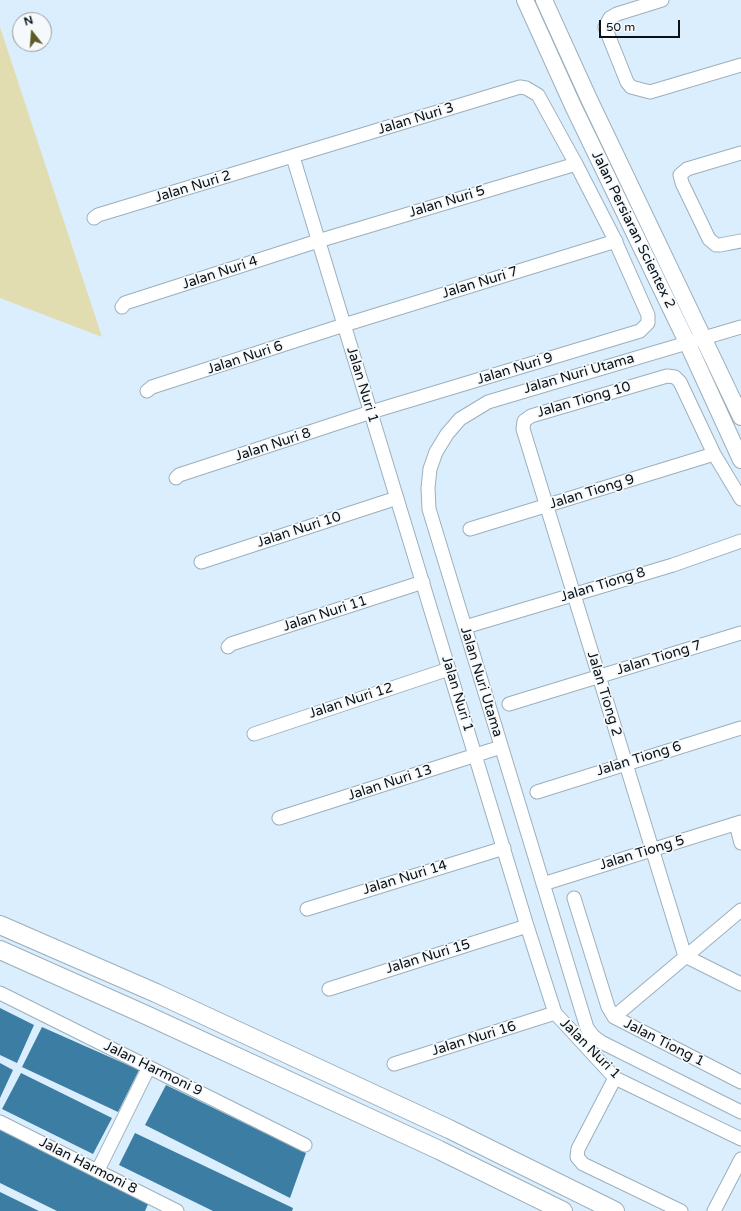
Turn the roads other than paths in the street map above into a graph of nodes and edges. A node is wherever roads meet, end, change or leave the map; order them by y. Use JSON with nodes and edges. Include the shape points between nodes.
{"nodes":[{"id":1,"x":525,"y":0,"type":"edge"},
{"id":2,"x":544,"y":0,"type":"edge"},
{"id":3,"x":662,"y":0,"type":"edge"},
{"id":4,"x":741,"y":65,"type":"edge"},
{"id":5,"x":741,"y":152,"type":"edge"},
{"id":6,"x":293,"y":157,"type":"junction"},
{"id":7,"x":576,"y":164,"type":"junction"},
{"id":8,"x":94,"y":218,"type":"dead end"},
{"id":9,"x":318,"y":241,"type":"junction"},
{"id":10,"x":616,"y":241,"type":"junction"},
{"id":11,"x":741,"y":241,"type":"edge"},
{"id":12,"x":122,"y":307,"type":"dead end"},
{"id":13,"x":344,"y":326,"type":"junction"},
{"id":14,"x":741,"y":327,"type":"edge"},
{"id":15,"x":704,"y":338,"type":"junction"},
{"id":16,"x":688,"y":342,"type":"junction"},
{"id":17,"x":498,"y":374,"type":"junction"},
{"id":18,"x":148,"y":391,"type":"dead end"},
{"id":19,"x":504,"y":395,"type":"junction"},
{"id":20,"x":371,"y":412,"type":"junction"},
{"id":21,"x":741,"y":417,"type":"edge"},
{"id":22,"x":523,"y":431,"type":"joint"},
{"id":23,"x":714,"y":454,"type":"junction"},
{"id":24,"x":741,"y":460,"type":"edge"},
{"id":25,"x":176,"y":478,"type":"dead end"},
{"id":26,"x":397,"y":498,"type":"junction"},
{"id":27,"x":741,"y":499,"type":"edge"},
{"id":28,"x":546,"y":506,"type":"junction"},
{"id":29,"x":470,"y":529,"type":"dead end"},
{"id":30,"x":741,"y":541,"type":"edge"},
{"id":31,"x":201,"y":562,"type":"dead end"},
{"id":32,"x":423,"y":582,"type":"junction"},
{"id":33,"x":573,"y":594,"type":"junction"},
{"id":34,"x":465,"y":627,"type":"junction"},
{"id":35,"x":741,"y":633,"type":"edge"},
{"id":36,"x":228,"y":647,"type":"dead end"},
{"id":37,"x":449,"y":669,"type":"junction"},
{"id":38,"x":598,"y":676,"type":"junction"},
{"id":39,"x":508,"y":704,"type":"dead end"},
{"id":40,"x":741,"y":728,"type":"edge"},
{"id":41,"x":254,"y":734,"type":"dead end"},
{"id":42,"x":501,"y":747,"type":"junction"},
{"id":43,"x":475,"y":755,"type":"junction"},
{"id":44,"x":626,"y":763,"type":"junction"},
{"id":45,"x":537,"y":792,"type":"dead end"},
{"id":46,"x":278,"y":818,"type":"dead end"},
{"id":47,"x":738,"y":823,"type":"edge"},
{"id":48,"x":741,"y":842,"type":"edge"},
{"id":49,"x":504,"y":848,"type":"junction"},
{"id":50,"x":651,"y":850,"type":"junction"},
{"id":51,"x":543,"y":884,"type":"junction"},
{"id":52,"x":574,"y":898,"type":"dead end"},
{"id":53,"x":307,"y":909,"type":"dead end"},
{"id":54,"x":741,"y":910,"type":"edge"},
{"id":55,"x":0,"y":925,"type":"edge"},
{"id":56,"x":527,"y":926,"type":"junction"},
{"id":57,"x":0,"y":950,"type":"edge"},
{"id":58,"x":684,"y":956,"type":"junction"},
{"id":59,"x":741,"y":984,"type":"edge"},
{"id":60,"x":329,"y":988,"type":"dead end"},
{"id":61,"x":0,"y":993,"type":"edge"},
{"id":62,"x":555,"y":1013,"type":"junction"},
{"id":63,"x":614,"y":1017,"type":"junction"},
{"id":64,"x":394,"y":1064,"type":"dead end"},
{"id":65,"x":149,"y":1067,"type":"junction"},
{"id":66,"x":614,"y":1078,"type":"junction"},
{"id":67,"x":741,"y":1082,"type":"edge"},
{"id":68,"x":741,"y":1112,"type":"edge"},
{"id":69,"x":0,"y":1122,"type":"edge"},
{"id":70,"x":741,"y":1139,"type":"edge"},
{"id":71,"x":305,"y":1145,"type":"dead end"},
{"id":72,"x":741,"y":1159,"type":"edge"},
{"id":73,"x":98,"y":1170,"type":"junction"},
{"id":74,"x":160,"y":1207,"type":"edge"},
{"id":75,"x":177,"y":1211,"type":"edge"},
{"id":76,"x":563,"y":1211,"type":"edge"},
{"id":77,"x":615,"y":1211,"type":"edge"},
{"id":78,"x":681,"y":1211,"type":"edge"},
{"id":79,"x":714,"y":1211,"type":"edge"}],
"edges":[{"from":1,"to":16,"type":"street","name":"Jalan Persiaran Scientex 2","via":[[573,106]]},
{"from":2,"to":15,"type":"street","name":"Jalan Persiaran Scientex 2"},
{"from":3,"to":4,"type":"street","via":[[617,14],[605,27],[631,87],[643,92],[660,90]]},
{"from":5,"to":11,"type":"street","via":[[687,169],[680,175],[709,239],[716,245]]},
{"from":6,"to":7,"type":"street","name":"Jalan Nuri 3","via":[[520,87],[528,88],[538,95]]},
{"from":6,"to":8,"type":"street","name":"Jalan Nuri 2"},
{"from":6,"to":9,"type":"street","name":"Jalan Nuri 1"},
{"from":7,"to":9,"type":"street","name":"Jalan Nuri 5"},
{"from":7,"to":10,"type":"street"},
{"from":9,"to":12,"type":"street","name":"Jalan Nuri 4","via":[[125,303]]},
{"from":9,"to":13,"type":"street","name":"Jalan Nuri 1"},
{"from":10,"to":13,"type":"street","name":"Jalan Nuri 7"},
{"from":10,"to":17,"type":"street","name":"Jalan Nuri 9","via":[[648,315],[648,323],[640,331]]},
{"from":13,"to":18,"type":"street","name":"Jalan Nuri 6","via":[[152,387]]},
{"from":13,"to":20,"type":"street","name":"Jalan Nuri 1"},
{"from":14,"to":15,"type":"street","name":"Jalan Nuri Utama"},
{"from":15,"to":16,"type":"street","name":"Jalan Nuri Utama"},
{"from":15,"to":21,"type":"street","name":"Jalan Persiaran Scientex 2"},
{"from":16,"to":19,"type":"street","name":"Jalan Nuri Utama"},
{"from":16,"to":24,"type":"street","name":"Jalan Persiaran Scientex 2"},
{"from":17,"to":19,"type":"street"},
{"from":17,"to":20,"type":"street","name":"Jalan Nuri 9"},
{"from":19,"to":34,"type":"street","name":"Jalan Nuri Utama","via":[[473,409],[460,419],[436,452],[430,469],[429,509]]},
{"from":20,"to":25,"type":"street","name":"Jalan Nuri 8"},
{"from":20,"to":26,"type":"street","name":"Jalan Nuri 1"},
{"from":22,"to":23,"type":"street","name":"Jalan Tiong 10","via":[[524,421],[531,416],[671,376],[678,379]]},
{"from":22,"to":28,"type":"street","name":"Jalan Tiong 2"},
{"from":23,"to":27,"type":"street"},
{"from":23,"to":28,"type":"street","name":"Jalan Tiong 9"},
{"from":26,"to":31,"type":"street","name":"Jalan Nuri 10"},
{"from":26,"to":32,"type":"street","name":"Jalan Nuri 1"},
{"from":28,"to":29,"type":"street","name":"Jalan Tiong 9"},
{"from":28,"to":33,"type":"street","name":"Jalan Tiong 2"},
{"from":30,"to":33,"type":"street","name":"Jalan Tiong 8","via":[[672,565]]},
{"from":32,"to":36,"type":"street","name":"Jalan Nuri 11"},
{"from":32,"to":37,"type":"street","name":"Jalan Nuri 1"},
{"from":33,"to":34,"type":"street","name":"Jalan Tiong 8"},
{"from":33,"to":38,"type":"street","name":"Jalan Tiong 2"},
{"from":34,"to":42,"type":"street","name":"Jalan Nuri Utama"},
{"from":35,"to":38,"type":"street","name":"Jalan Tiong 7"},
{"from":37,"to":41,"type":"street","name":"Jalan Nuri 12"},
{"from":37,"to":43,"type":"street","name":"Jalan Nuri 1"},
{"from":38,"to":39,"type":"street","name":"Jalan Tiong 7"},
{"from":38,"to":44,"type":"street","name":"Jalan Tiong 2"},
{"from":40,"to":44,"type":"street","name":"Jalan Tiong 6"},
{"from":42,"to":43,"type":"street","name":"Jalan Nuri 13"},
{"from":42,"to":51,"type":"street","name":"Jalan Nuri Utama"},
{"from":43,"to":46,"type":"street","name":"Jalan Nuri 13"},
{"from":43,"to":49,"type":"street","name":"Jalan Nuri 1"},
{"from":44,"to":45,"type":"street","name":"Jalan Tiong 6"},
{"from":44,"to":50,"type":"street","name":"Jalan Tiong 2"},
{"from":47,"to":48,"type":"street"},
{"from":47,"to":50,"type":"street","name":"Jalan Tiong 5"},
{"from":49,"to":53,"type":"street","name":"Jalan Nuri 14"},
{"from":49,"to":56,"type":"street","name":"Jalan Nuri 1"},
{"from":50,"to":51,"type":"street","name":"Jalan Tiong 5"},
{"from":50,"to":58,"type":"street","name":"Jalan Tiong 2"},
{"from":51,"to":68,"type":"street","name":"Jalan Nuri Utama","via":[[585,1024],[590,1032],[602,1042]]},
{"from":52,"to":63,"type":"street","name":"Jalan Tiong 1","via":[[608,1007]]},
{"from":54,"to":58,"type":"street"},
{"from":55,"to":77,"type":"main road","via":[[156,993],[450,1129]]},
{"from":56,"to":60,"type":"street","name":"Jalan Nuri 15"},
{"from":56,"to":62,"type":"street","name":"Jalan Nuri 1"},
{"from":57,"to":76,"type":"main road","via":[[146,1014],[418,1140]]},
{"from":58,"to":59,"type":"street"},
{"from":58,"to":63,"type":"street"},
{"from":61,"to":65,"type":"street","name":"Jalan Harmoni 9"},
{"from":62,"to":64,"type":"street","name":"Jalan Nuri 16"},
{"from":62,"to":66,"type":"street","name":"Jalan Nuri 1"},
{"from":63,"to":67,"type":"street","name":"Jalan Tiong 1"},
{"from":65,"to":71,"type":"street","name":"Jalan Harmoni 9"},
{"from":65,"to":73,"type":"street"},
{"from":66,"to":70,"type":"street","name":"Jalan Nuri 1"},
{"from":66,"to":78,"type":"street","via":[[578,1148],[577,1157],[583,1164]]},
{"from":69,"to":73,"type":"street","name":"Jalan Harmoni 8"},
{"from":72,"to":79,"type":"street"},
{"from":73,"to":74,"type":"street","name":"Jalan Harmoni 8"},
{"from":74,"to":75,"type":"street","name":"Jalan Harmoni 8"}]}
